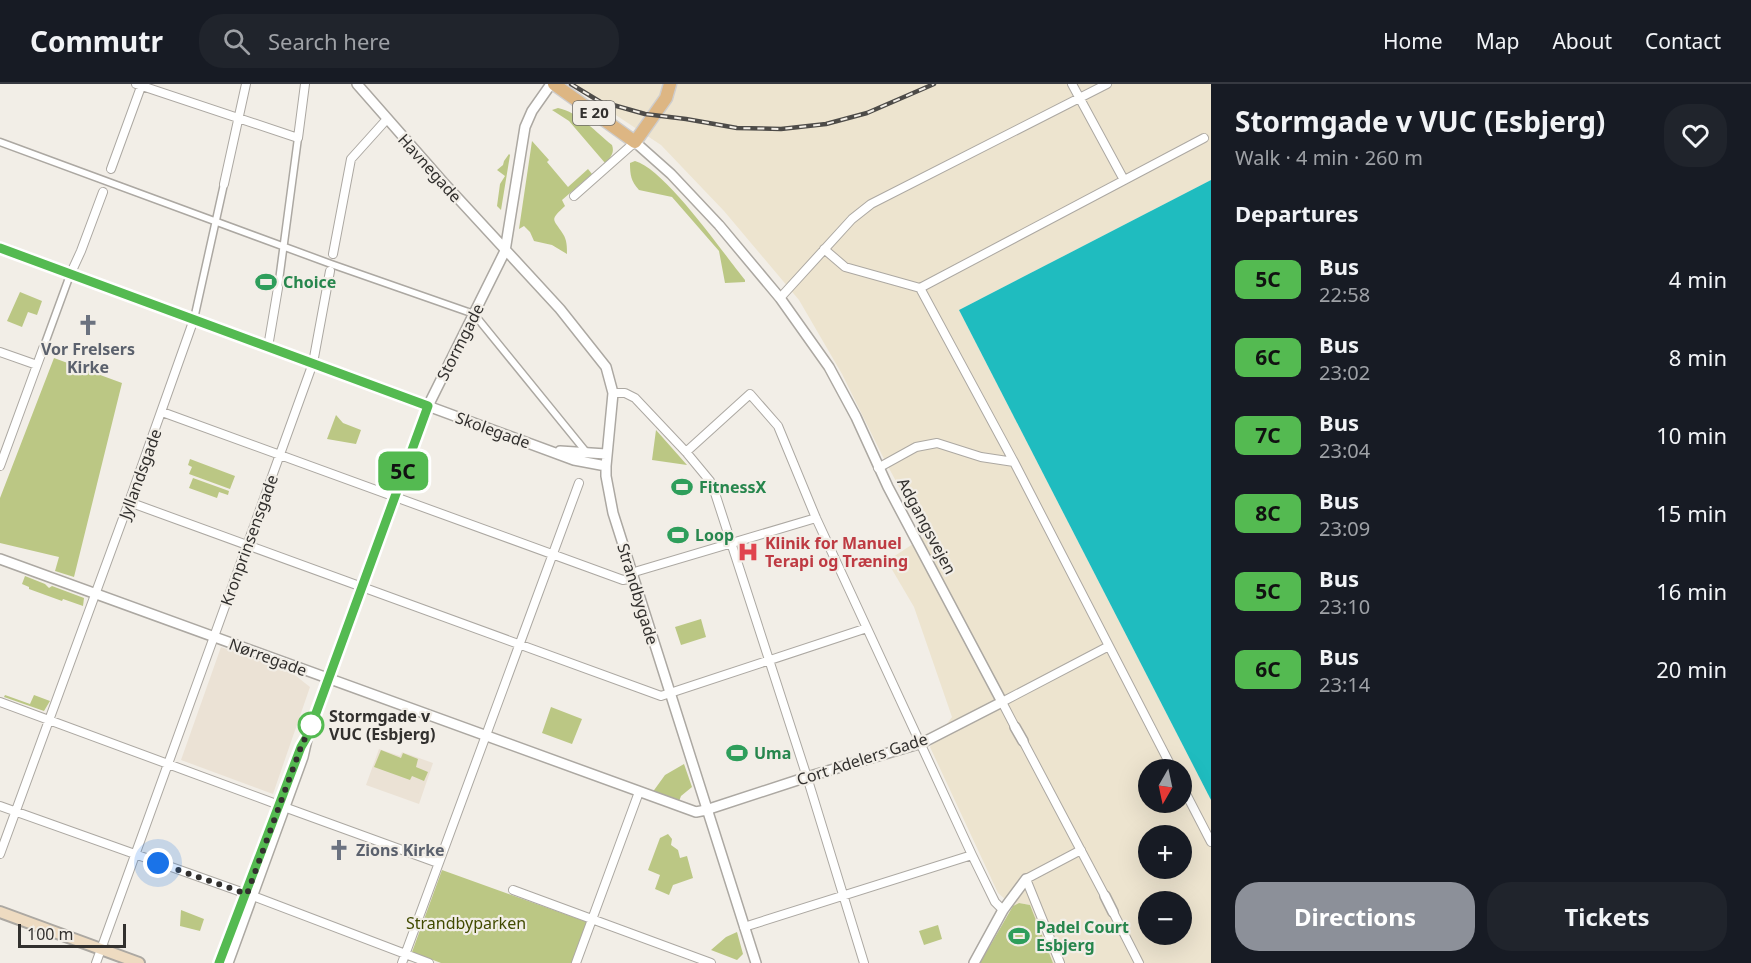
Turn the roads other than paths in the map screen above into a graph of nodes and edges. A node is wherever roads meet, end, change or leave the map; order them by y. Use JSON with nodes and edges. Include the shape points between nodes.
{"nodes":[{"id":1,"x":246,"y":84,"type":"edge"},
{"id":2,"x":305,"y":84,"type":"edge"},
{"id":3,"x":357,"y":84,"type":"edge"},
{"id":4,"x":553,"y":84,"type":"edge"},
{"id":5,"x":670,"y":84,"type":"edge"},
{"id":6,"x":1072,"y":84,"type":"edge"},
{"id":7,"x":1107,"y":84,"type":"edge"},
{"id":8,"x":140,"y":85,"type":"edge"},
{"id":9,"x":1080,"y":98,"type":"junction"},
{"id":10,"x":239,"y":118,"type":"junction"},
{"id":11,"x":387,"y":119,"type":"junction"},
{"id":12,"x":298,"y":138,"type":"junction"},
{"id":13,"x":1204,"y":138,"type":"dead end"},
{"id":14,"x":0,"y":142,"type":"edge"},
{"id":15,"x":635,"y":142,"type":"junction"},
{"id":16,"x":111,"y":169,"type":"joint"},
{"id":17,"x":1124,"y":180,"type":"junction"},
{"id":18,"x":107,"y":181,"type":"junction"},
{"id":19,"x":224,"y":184,"type":"joint"},
{"id":20,"x":103,"y":192,"type":"joint"},
{"id":21,"x":574,"y":196,"type":"dead end"},
{"id":22,"x":215,"y":220,"type":"junction"},
{"id":23,"x":284,"y":246,"type":"junction"},
{"id":24,"x":0,"y":248,"type":"edge"},
{"id":25,"x":824,"y":249,"type":"junction"},
{"id":26,"x":505,"y":251,"type":"junction"},
{"id":27,"x":333,"y":254,"type":"joint"},
{"id":28,"x":330,"y":267,"type":"junction"},
{"id":29,"x":70,"y":274,"type":"junction"},
{"id":30,"x":278,"y":288,"type":"joint"},
{"id":31,"x":920,"y":288,"type":"junction"},
{"id":32,"x":780,"y":298,"type":"junction"},
{"id":33,"x":474,"y":314,"type":"junction"},
{"id":34,"x":194,"y":320,"type":"junction"},
{"id":35,"x":44,"y":346,"type":"joint"},
{"id":36,"x":268,"y":347,"type":"junction"},
{"id":37,"x":0,"y":352,"type":"edge"},
{"id":38,"x":313,"y":363,"type":"junction"},
{"id":39,"x":37,"y":365,"type":"junction"},
{"id":40,"x":613,"y":393,"type":"junction"},
{"id":41,"x":428,"y":406,"type":"junction"},
{"id":42,"x":162,"y":412,"type":"junction"},
{"id":43,"x":546,"y":449,"type":"junction"},
{"id":44,"x":686,"y":452,"type":"junction"},
{"id":45,"x":588,"y":454,"type":"junction"},
{"id":46,"x":606,"y":454,"type":"junction"},
{"id":47,"x":280,"y":455,"type":"junction"},
{"id":48,"x":2,"y":456,"type":"edge"},
{"id":49,"x":1014,"y":462,"type":"junction"},
{"id":50,"x":0,"y":466,"type":"edge"},
{"id":51,"x":606,"y":466,"type":"junction"},
{"id":52,"x":878,"y":468,"type":"junction"},
{"id":53,"x":579,"y":483,"type":"dead end"},
{"id":54,"x":393,"y":497,"type":"junction"},
{"id":55,"x":129,"y":502,"type":"junction"},
{"id":56,"x":816,"y":518,"type":"junction"},
{"id":57,"x":731,"y":544,"type":"junction"},
{"id":58,"x":247,"y":545,"type":"junction"},
{"id":59,"x":552,"y":554,"type":"junction"},
{"id":60,"x":0,"y":559,"type":"edge"},
{"id":61,"x":632,"y":575,"type":"junction"},
{"id":62,"x":362,"y":586,"type":"junction"},
{"id":63,"x":96,"y":594,"type":"junction"},
{"id":64,"x":867,"y":628,"type":"junction"},
{"id":65,"x":214,"y":637,"type":"junction"},
{"id":66,"x":519,"y":644,"type":"junction"},
{"id":67,"x":1109,"y":646,"type":"junction"},
{"id":68,"x":768,"y":661,"type":"junction"},
{"id":69,"x":328,"y":679,"type":"junction"},
{"id":70,"x":670,"y":694,"type":"junction"},
{"id":71,"x":0,"y":702,"type":"edge"},
{"id":72,"x":1002,"y":702,"type":"junction"},
{"id":73,"x":48,"y":719,"type":"junction"},
{"id":74,"x":1015,"y":727,"type":"joint"},
{"id":75,"x":486,"y":735,"type":"junction"},
{"id":76,"x":1023,"y":741,"type":"joint"},
{"id":77,"x":922,"y":743,"type":"junction"},
{"id":78,"x":1167,"y":759,"type":"edge"},
{"id":79,"x":167,"y":765,"type":"junction"},
{"id":80,"x":807,"y":777,"type":"junction"},
{"id":81,"x":639,"y":792,"type":"junction"},
{"id":82,"x":1192,"y":805,"type":"edge"},
{"id":83,"x":0,"y":806,"type":"edge"},
{"id":84,"x":282,"y":806,"type":"junction"},
{"id":85,"x":706,"y":810,"type":"junction"},
{"id":86,"x":16,"y":812,"type":"junction"},
{"id":87,"x":1211,"y":842,"type":"edge"},
{"id":88,"x":1081,"y":850,"type":"junction"},
{"id":89,"x":0,"y":854,"type":"edge"},
{"id":90,"x":136,"y":855,"type":"junction"},
{"id":91,"x":972,"y":855,"type":"junction"},
{"id":92,"x":438,"y":863,"type":"junction"},
{"id":93,"x":1026,"y":879,"type":"junction"},
{"id":94,"x":513,"y":890,"type":"dead end"},
{"id":95,"x":250,"y":895,"type":"junction"},
{"id":96,"x":844,"y":896,"type":"junction"},
{"id":97,"x":1105,"y":896,"type":"joint"},
{"id":98,"x":1003,"y":910,"type":"junction"},
{"id":99,"x":0,"y":912,"type":"edge"},
{"id":100,"x":1113,"y":912,"type":"joint"},
{"id":101,"x":592,"y":919,"type":"junction"},
{"id":102,"x":744,"y":927,"type":"junction"},
{"id":103,"x":101,"y":949,"type":"junction"},
{"id":104,"x":405,"y":954,"type":"junction"},
{"id":105,"x":96,"y":963,"type":"edge"},
{"id":106,"x":139,"y":963,"type":"edge"},
{"id":107,"x":219,"y":963,"type":"edge"},
{"id":108,"x":228,"y":963,"type":"edge"},
{"id":109,"x":402,"y":963,"type":"edge"},
{"id":110,"x":429,"y":963,"type":"edge"},
{"id":111,"x":576,"y":963,"type":"edge"},
{"id":112,"x":711,"y":963,"type":"edge"},
{"id":113,"x":756,"y":963,"type":"edge"},
{"id":114,"x":864,"y":963,"type":"edge"},
{"id":115,"x":974,"y":963,"type":"edge"},
{"id":116,"x":1060,"y":963,"type":"edge"},
{"id":117,"x":1139,"y":963,"type":"edge"}],
"edges":[{"from":1,"to":10,"type":"street","name":"Jyllandsgade"},
{"from":2,"to":12,"type":"street"},
{"from":3,"to":11,"type":"street","name":"Havnegade"},
{"from":4,"to":15,"type":"main road","name":"Adgangsvejen","number":"E 20"},
{"from":4,"to":26,"type":"street","name":"Stormgade","via":[[525,127]]},
{"from":5,"to":15,"type":"main road","via":[[666,98]]},
{"from":6,"to":9,"type":"street"},
{"from":7,"to":9,"type":"street"},
{"from":8,"to":10,"type":"street"},
{"from":8,"to":16,"type":"street"},
{"from":9,"to":17,"type":"street"},
{"from":9,"to":25,"type":"street","via":[[871,204]]},
{"from":10,"to":12,"type":"street"},
{"from":10,"to":19,"type":"street","name":"Jyllandsgade"},
{"from":11,"to":26,"type":"street","name":"Havnegade"},
{"from":11,"to":27,"type":"street","name":"Kronprinsensgade","via":[[351,159]]},
{"from":12,"to":23,"type":"street"},
{"from":13,"to":17,"type":"street"},
{"from":14,"to":18,"type":"street"},
{"from":15,"to":21,"type":"street"},
{"from":15,"to":32,"type":"street","name":"Adgangsvejen","via":[[697,201]]},
{"from":16,"to":18,"type":"street"},
{"from":17,"to":31,"type":"street"},
{"from":18,"to":20,"type":"street"},
{"from":18,"to":22,"type":"street"},
{"from":19,"to":22,"type":"street","name":"Jyllandsgade"},
{"from":20,"to":29,"type":"street"},
{"from":22,"to":23,"type":"street"},
{"from":22,"to":34,"type":"street","name":"Jyllandsgade"},
{"from":23,"to":28,"type":"street"},
{"from":23,"to":30,"type":"street"},
{"from":24,"to":29,"type":"street","name":"Skolegade"},
{"from":25,"to":31,"type":"street","via":[[845,267]]},
{"from":25,"to":32,"type":"street"},
{"from":26,"to":33,"type":"street","name":"Stormgade"},
{"from":26,"to":40,"type":"street","name":"Strandbygade","via":[[595,352],[606,367]]},
{"from":27,"to":28,"type":"street","name":"Kronprinsensgade"},
{"from":28,"to":33,"type":"street"},
{"from":28,"to":38,"type":"street","name":"Kronprinsensgade"},
{"from":29,"to":34,"type":"street","name":"Skolegade"},
{"from":29,"to":35,"type":"street"},
{"from":30,"to":36,"type":"street"},
{"from":31,"to":49,"type":"street"},
{"from":32,"to":52,"type":"street","name":"Adgangsvejen","via":[[829,367]]},
{"from":33,"to":41,"type":"street","name":"Stormgade"},
{"from":33,"to":45,"type":"street"},
{"from":34,"to":36,"type":"street","name":"Skolegade"},
{"from":34,"to":42,"type":"street","name":"Jyllandsgade"},
{"from":35,"to":39,"type":"street"},
{"from":36,"to":38,"type":"street","name":"Skolegade"},
{"from":37,"to":39,"type":"street"},
{"from":38,"to":41,"type":"street","name":"Skolegade"},
{"from":38,"to":47,"type":"street","name":"Kronprinsensgade"},
{"from":39,"to":48,"type":"street"},
{"from":40,"to":44,"type":"street","via":[[635,398]]},
{"from":40,"to":46,"type":"street","name":"Strandbygade"},
{"from":41,"to":43,"type":"street","name":"Skolegade"},
{"from":41,"to":54,"type":"street","name":"Stormgade"},
{"from":42,"to":47,"type":"street"},
{"from":42,"to":55,"type":"street","name":"Jyllandsgade"},
{"from":43,"to":45,"type":"street","name":"Skolegade"},
{"from":43,"to":51,"type":"street","name":"Skolegade","via":[[573,460]]},
{"from":44,"to":56,"type":"street","via":[[750,394],[778,426]]},
{"from":44,"to":57,"type":"street","via":[[710,481]]},
{"from":45,"to":46,"type":"street","name":"Skolegade"},
{"from":46,"to":51,"type":"street","name":"Strandbygade"},
{"from":47,"to":54,"type":"street"},
{"from":47,"to":58,"type":"street","name":"Kronprinsensgade"},
{"from":48,"to":50,"type":"street"},
{"from":49,"to":52,"type":"street","via":[[981,458],[937,443],[916,447]]},
{"from":49,"to":67,"type":"street"},
{"from":51,"to":61,"type":"street","name":"Strandbygade","via":[[613,513]]},
{"from":52,"to":72,"type":"street","name":"Adgangsvejen"},
{"from":53,"to":59,"type":"street"},
{"from":54,"to":59,"type":"street"},
{"from":54,"to":62,"type":"street","name":"Stormgade"},
{"from":55,"to":58,"type":"street"},
{"from":55,"to":63,"type":"street","name":"Jyllandsgade"},
{"from":56,"to":57,"type":"street"},
{"from":56,"to":64,"type":"street"},
{"from":57,"to":61,"type":"street"},
{"from":57,"to":68,"type":"street"},
{"from":58,"to":62,"type":"street"},
{"from":58,"to":65,"type":"street","name":"Kronprinsensgade"},
{"from":59,"to":61,"type":"street","via":[[623,580]]},
{"from":59,"to":66,"type":"street"},
{"from":60,"to":63,"type":"street","name":"Nørregade"},
{"from":61,"to":70,"type":"street","name":"Strandbygade"},
{"from":62,"to":66,"type":"street"},
{"from":62,"to":69,"type":"street","name":"Stormgade"},
{"from":63,"to":65,"type":"street","name":"Nørregade"},
{"from":63,"to":73,"type":"street","name":"Jyllandsgade"},
{"from":64,"to":68,"type":"street"},
{"from":64,"to":77,"type":"street"},
{"from":65,"to":69,"type":"street","name":"Nørregade"},
{"from":65,"to":79,"type":"street","name":"Kronprinsensgade"},
{"from":66,"to":70,"type":"street","via":[[656,694]]},
{"from":66,"to":75,"type":"street"},
{"from":67,"to":72,"type":"street","name":"Cort Adelers Gade"},
{"from":67,"to":78,"type":"street"},
{"from":68,"to":70,"type":"street"},
{"from":68,"to":80,"type":"street"},
{"from":69,"to":75,"type":"street","name":"Nørregade"},
{"from":69,"to":84,"type":"street","name":"Stormgade","via":[[303,757]]},
{"from":70,"to":85,"type":"street","name":"Strandbygade"},
{"from":71,"to":73,"type":"street"},
{"from":72,"to":74,"type":"street","name":"Adgangsvejen"},
{"from":72,"to":77,"type":"street","name":"Cort Adelers Gade"},
{"from":73,"to":79,"type":"street"},
{"from":73,"to":86,"type":"street","name":"Jyllandsgade"},
{"from":74,"to":76,"type":"street","name":"Adgangsvejen"},
{"from":75,"to":81,"type":"street","name":"Nørregade"},
{"from":75,"to":92,"type":"street"},
{"from":76,"to":88,"type":"street","name":"Adgangsvejen"},
{"from":77,"to":80,"type":"street","name":"Cort Adelers Gade"},
{"from":77,"to":91,"type":"street"},
{"from":79,"to":84,"type":"street"},
{"from":79,"to":90,"type":"street","name":"Kronprinsensgade"},
{"from":80,"to":85,"type":"street","name":"Cort Adelers Gade"},
{"from":80,"to":96,"type":"street"},
{"from":81,"to":85,"type":"street","name":"Nørregade","via":[[683,809]]},
{"from":81,"to":101,"type":"street"},
{"from":82,"to":87,"type":"street"},
{"from":83,"to":86,"type":"street"},
{"from":84,"to":92,"type":"street"},
{"from":84,"to":95,"type":"street","name":"Stormgade"},
{"from":85,"to":102,"type":"street","name":"Strandbygade"},
{"from":86,"to":89,"type":"street","name":"Jyllandsgade"},
{"from":86,"to":90,"type":"street"},
{"from":88,"to":93,"type":"street"},
{"from":88,"to":97,"type":"street","name":"Adgangsvejen"},
{"from":90,"to":95,"type":"street"},
{"from":90,"to":103,"type":"street","name":"Kronprinsensgade"},
{"from":91,"to":96,"type":"street"},
{"from":91,"to":98,"type":"street","via":[[995,902]]},
{"from":92,"to":104,"type":"street"},
{"from":93,"to":98,"type":"street"},
{"from":93,"to":116,"type":"street"},
{"from":94,"to":101,"type":"street"},
{"from":95,"to":104,"type":"street"},
{"from":95,"to":107,"type":"street","name":"Stormgade"},
{"from":95,"to":108,"type":"street","name":"Stormgade"},
{"from":96,"to":102,"type":"street"},
{"from":96,"to":114,"type":"street"},
{"from":97,"to":100,"type":"street","name":"Adgangsvejen"},
{"from":98,"to":115,"type":"street"},
{"from":99,"to":103,"type":"main road"},
{"from":100,"to":117,"type":"street","name":"Adgangsvejen"},
{"from":101,"to":111,"type":"street"},
{"from":101,"to":112,"type":"street"},
{"from":102,"to":113,"type":"street","name":"Strandbygade"},
{"from":103,"to":105,"type":"street","name":"Kronprinsensgade"},
{"from":103,"to":106,"type":"main road"},
{"from":104,"to":109,"type":"street"},
{"from":104,"to":110,"type":"street"}]}
